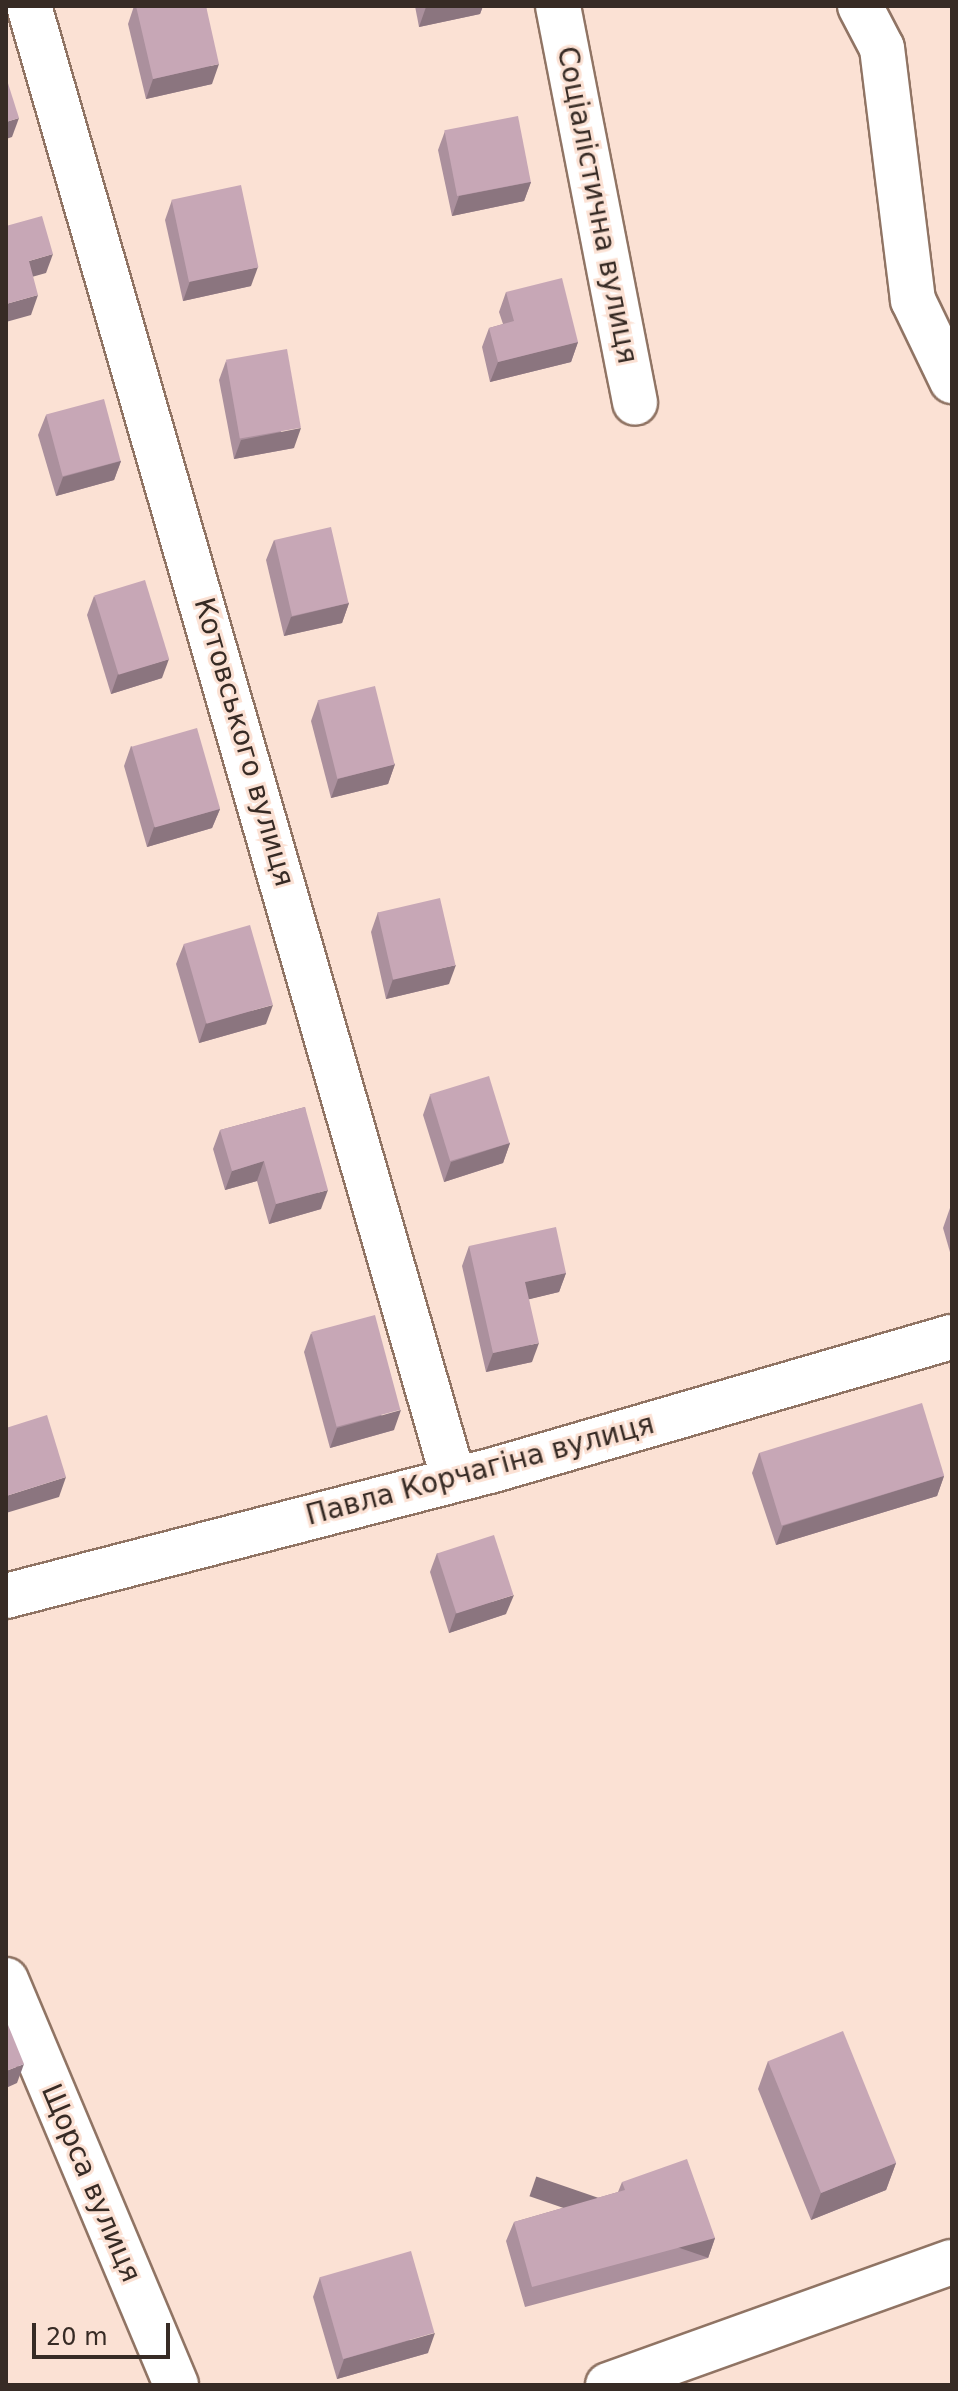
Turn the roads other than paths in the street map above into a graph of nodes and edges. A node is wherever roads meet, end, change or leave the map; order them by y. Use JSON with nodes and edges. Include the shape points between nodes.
{"nodes":[{"id":1,"x":29,"y":6,"type":"edge"},
{"id":2,"x":558,"y":6,"type":"edge"},
{"id":3,"x":860,"y":6,"type":"edge"},
{"id":4,"x":952,"y":381,"type":"edge"},
{"id":5,"x":635,"y":403,"type":"dead end"},
{"id":6,"x":952,"y":1337,"type":"edge"},
{"id":7,"x":454,"y":1480,"type":"junction"},
{"id":8,"x":6,"y":1596,"type":"edge"},
{"id":9,"x":6,"y":1980,"type":"edge"},
{"id":10,"x":952,"y":2262,"type":"edge"},
{"id":11,"x":176,"y":2385,"type":"edge"},
{"id":12,"x":608,"y":2385,"type":"edge"}],
"edges":[{"from":1,"to":7,"type":"lane","name":"Котовського вулиця"},
{"from":2,"to":5,"type":"lane","name":"Соціалістична вулиця"},
{"from":3,"to":4,"type":"lane","via":[[882,48],[913,300]]},
{"from":6,"to":7,"type":"lane","name":"Павла Корчагіна вулиця"},
{"from":7,"to":8,"type":"lane","name":"Павла Корчагіна вулиця"},
{"from":9,"to":11,"type":"lane","name":"Щорса вулиця"},
{"from":10,"to":12,"type":"lane"}]}
